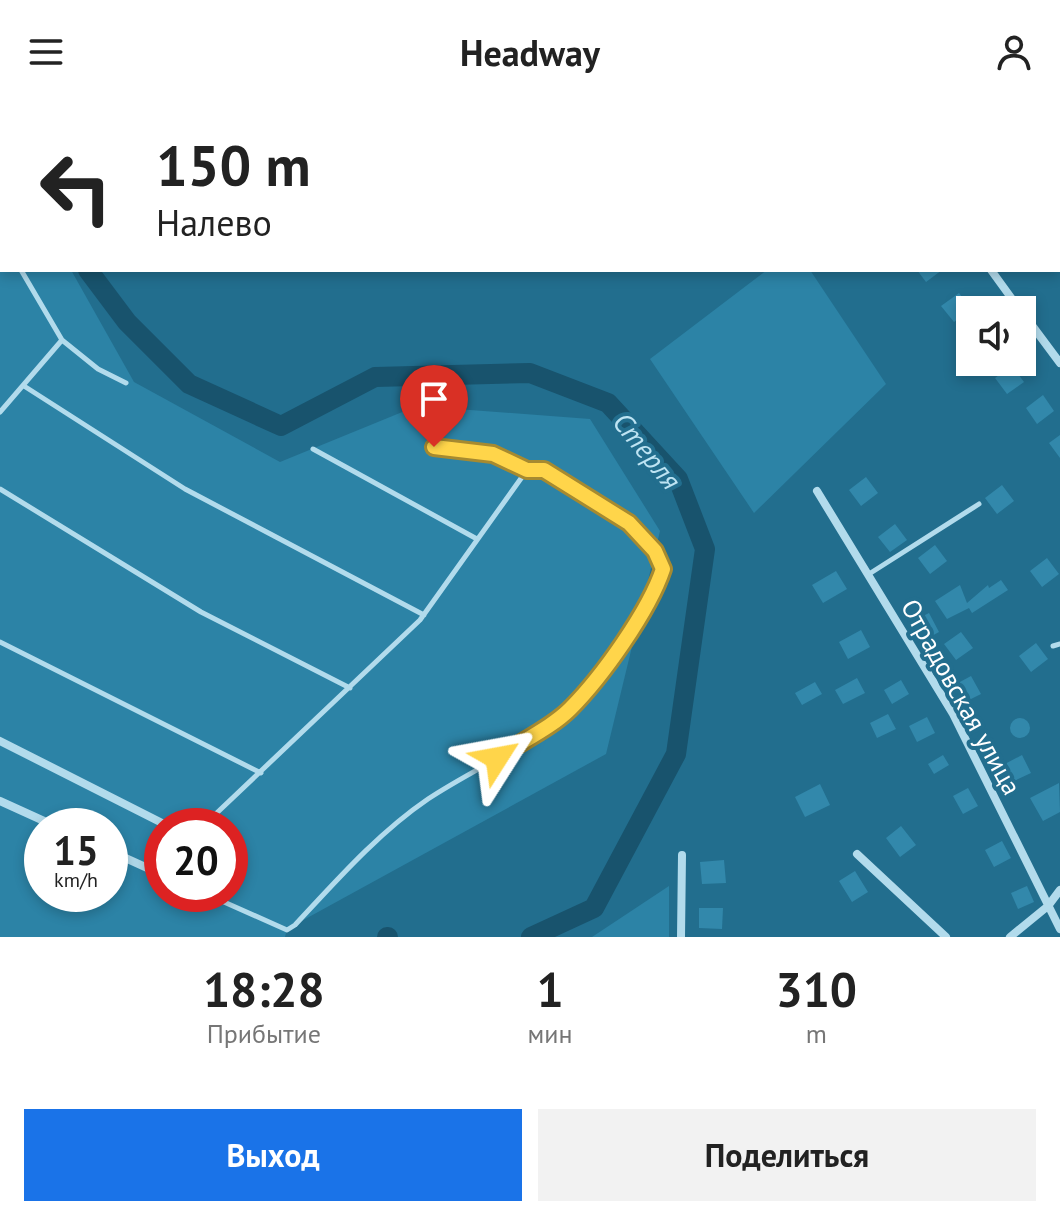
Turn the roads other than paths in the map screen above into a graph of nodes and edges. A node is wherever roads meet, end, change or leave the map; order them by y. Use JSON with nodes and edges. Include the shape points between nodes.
{"nodes":[{"id":1,"x":22,"y":272,"type":"edge"},
{"id":2,"x":992,"y":272,"type":"edge"},
{"id":3,"x":1010,"y":296,"type":"edge"},
{"id":4,"x":1036,"y":331,"type":"edge"},
{"id":5,"x":62,"y":340,"type":"junction"},
{"id":6,"x":1060,"y":363,"type":"edge"},
{"id":7,"x":126,"y":383,"type":"dead end"},
{"id":8,"x":24,"y":386,"type":"junction"},
{"id":9,"x":0,"y":412,"type":"edge"},
{"id":10,"x":434,"y":447,"type":"dead end"},
{"id":11,"x":313,"y":449,"type":"dead end"},
{"id":12,"x":527,"y":470,"type":"junction"},
{"id":13,"x":0,"y":489,"type":"edge"},
{"id":14,"x":817,"y":491,"type":"dead end"},
{"id":15,"x":979,"y":504,"type":"dead end"},
{"id":16,"x":477,"y":539,"type":"junction"},
{"id":17,"x":868,"y":575,"type":"junction"},
{"id":18,"x":424,"y":615,"type":"junction"},
{"id":19,"x":0,"y":642,"type":"edge"},
{"id":20,"x":350,"y":688,"type":"junction"},
{"id":21,"x":0,"y":741,"type":"edge"},
{"id":22,"x":261,"y":773,"type":"junction"},
{"id":23,"x":0,"y":801,"type":"edge"},
{"id":24,"x":223,"y":808,"type":"edge"},
{"id":25,"x":24,"y":812,"type":"edge"},
{"id":26,"x":144,"y":814,"type":"edge"},
{"id":27,"x":857,"y":854,"type":"dead end"},
{"id":28,"x":682,"y":855,"type":"dead end"},
{"id":29,"x":1060,"y":890,"type":"edge"},
{"id":30,"x":1048,"y":906,"type":"junction"},
{"id":31,"x":246,"y":912,"type":"edge"},
{"id":32,"x":1060,"y":929,"type":"edge"},
{"id":33,"x":681,"y":937,"type":"edge"},
{"id":34,"x":946,"y":937,"type":"edge"},
{"id":35,"x":1010,"y":937,"type":"edge"}],
"edges":[{"from":1,"to":5,"type":"lane"},
{"from":2,"to":3,"type":"street"},
{"from":4,"to":6,"type":"street"},
{"from":5,"to":7,"type":"lane"},
{"from":5,"to":8,"type":"lane"},
{"from":8,"to":9,"type":"lane"},
{"from":8,"to":18,"type":"lane","via":[[185,489]]},
{"from":10,"to":12,"type":"lane","via":[[493,454]]},
{"from":11,"to":16,"type":"lane"},
{"from":12,"to":16,"type":"lane"},
{"from":12,"to":31,"type":"lane","via":[[544,470],[586,495],[629,523],[655,551],[663,569],[621,644],[569,710],[427,800],[356,860],[295,925],[287,930]]},
{"from":13,"to":20,"type":"lane","via":[[201,612]]},
{"from":14,"to":17,"type":"street","name":"Отрадовская улица"},
{"from":15,"to":17,"type":"lane"},
{"from":16,"to":18,"type":"lane"},
{"from":17,"to":30,"type":"street","name":"Отрадовская улица","via":[[953,714]]},
{"from":18,"to":20,"type":"lane"},
{"from":19,"to":22,"type":"lane"},
{"from":20,"to":22,"type":"lane"},
{"from":21,"to":26,"type":"street"},
{"from":22,"to":24,"type":"lane"},
{"from":23,"to":25,"type":"street"},
{"from":27,"to":34,"type":"street"},
{"from":28,"to":33,"type":"street"},
{"from":29,"to":30,"type":"street"},
{"from":30,"to":32,"type":"street","name":"Отрадовская улица"},
{"from":30,"to":35,"type":"street"}]}
